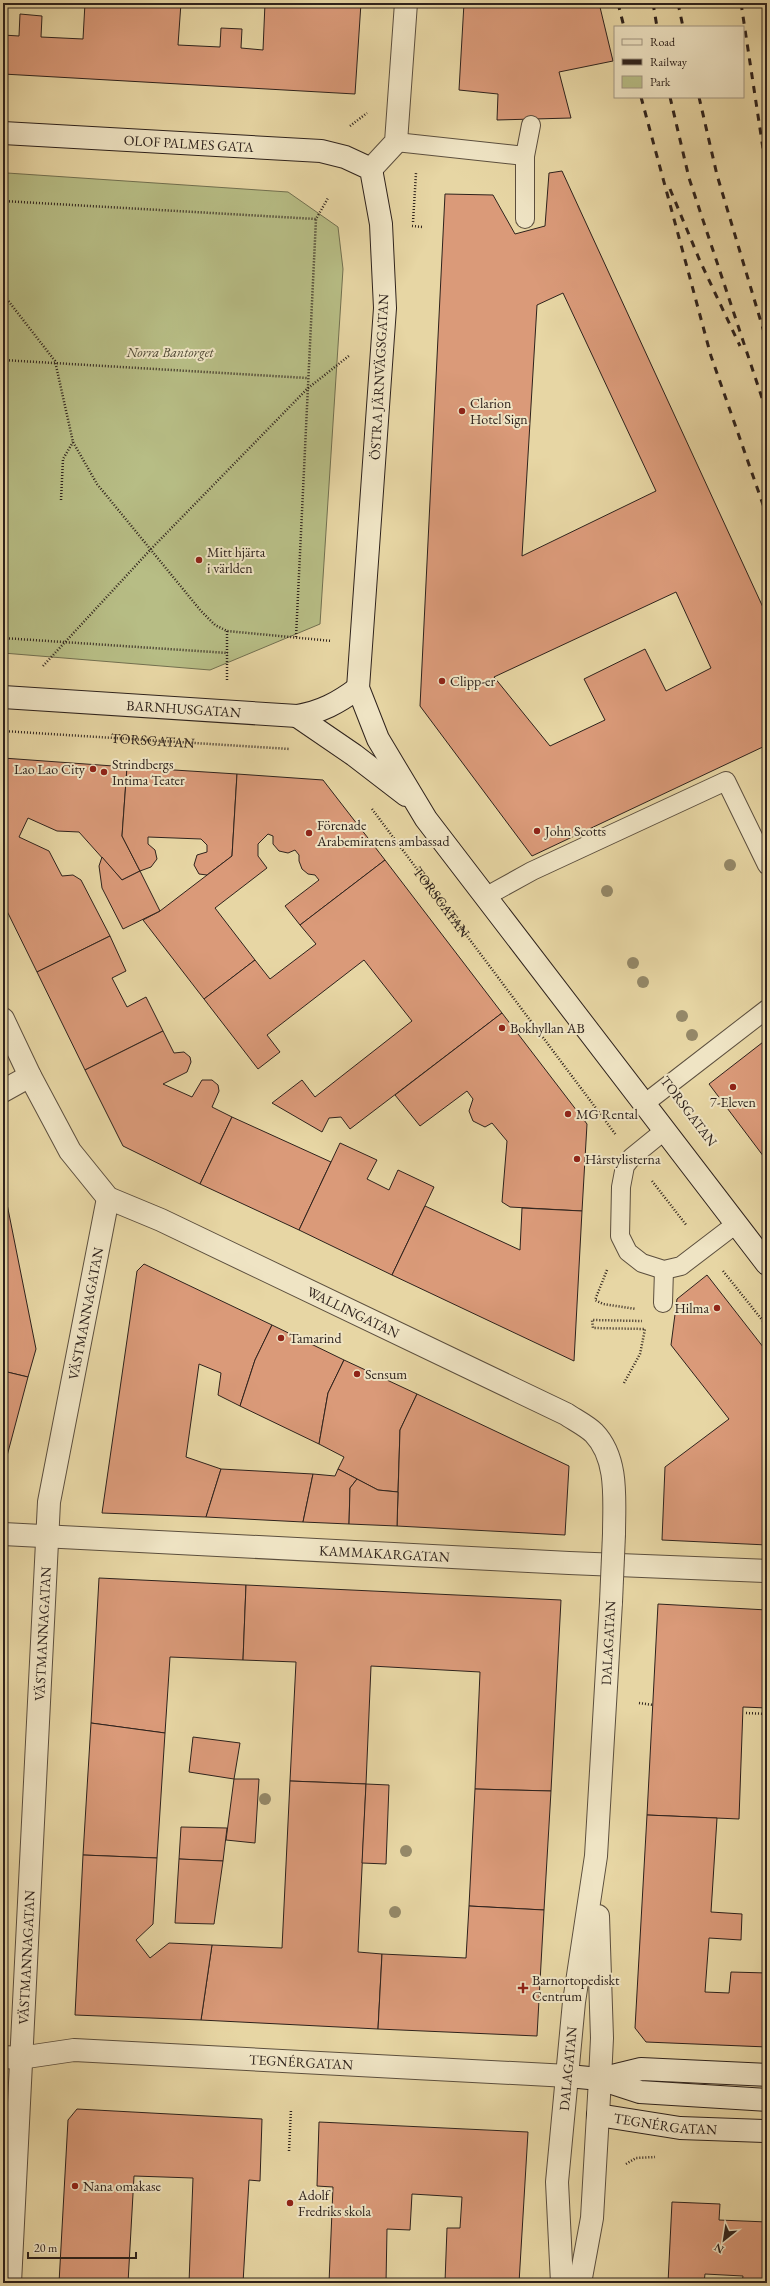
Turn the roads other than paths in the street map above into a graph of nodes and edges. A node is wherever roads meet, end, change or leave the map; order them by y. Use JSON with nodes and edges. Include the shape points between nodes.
{"nodes":[{"id":1,"x":406,"y":3,"type":"edge"},
{"id":2,"x":531,"y":126,"type":"dead end"},
{"id":3,"x":3,"y":133,"type":"edge"},
{"id":4,"x":396,"y":142,"type":"junction"},
{"id":5,"x":525,"y":156,"type":"junction"},
{"id":6,"x":371,"y":170,"type":"junction"},
{"id":7,"x":525,"y":220,"type":"dead end"},
{"id":8,"x":358,"y":688,"type":"junction"},
{"id":9,"x":3,"y":697,"type":"edge"},
{"id":10,"x":297,"y":716,"type":"junction"},
{"id":11,"x":416,"y":802,"type":"junction"},
{"id":12,"x":767,"y":865,"type":"edge"},
{"id":13,"x":485,"y":897,"type":"junction"},
{"id":14,"x":767,"y":1009,"type":"edge"},
{"id":15,"x":3,"y":1019,"type":"edge"},
{"id":16,"x":30,"y":1076,"type":"junction"},
{"id":17,"x":3,"y":1091,"type":"edge"},
{"id":18,"x":644,"y":1104,"type":"junction"},
{"id":19,"x":664,"y":1131,"type":"junction"},
{"id":20,"x":108,"y":1198,"type":"junction"},
{"id":21,"x":736,"y":1224,"type":"junction"},
{"id":22,"x":767,"y":1264,"type":"edge"},
{"id":23,"x":664,"y":1270,"type":"junction"},
{"id":24,"x":663,"y":1303,"type":"dead end"},
{"id":25,"x":595,"y":1433,"type":"joint"},
{"id":26,"x":3,"y":1534,"type":"edge"},
{"id":27,"x":48,"y":1536,"type":"junction"},
{"id":28,"x":767,"y":1571,"type":"edge"},
{"id":29,"x":596,"y":1856,"type":"junction"},
{"id":30,"x":12,"y":2058,"type":"edge"},
{"id":31,"x":767,"y":2075,"type":"edge"},
{"id":32,"x":568,"y":2076,"type":"junction"},
{"id":33,"x":600,"y":2079,"type":"junction"},
{"id":34,"x":767,"y":2100,"type":"edge"},
{"id":35,"x":564,"y":2110,"type":"junction"},
{"id":36,"x":598,"y":2115,"type":"junction"},
{"id":37,"x":767,"y":2131,"type":"edge"},
{"id":38,"x":10,"y":2283,"type":"edge"},
{"id":39,"x":562,"y":2283,"type":"edge"},
{"id":40,"x":580,"y":2283,"type":"edge"}],
"edges":[{"from":1,"to":4,"type":"street"},
{"from":2,"to":5,"type":"lane"},
{"from":3,"to":6,"type":"street","name":"OLOF PALMES GATA","via":[[321,151],[345,157]]},
{"from":4,"to":5,"type":"lane"},
{"from":4,"to":6,"type":"street"},
{"from":5,"to":7,"type":"lane"},
{"from":6,"to":8,"type":"street","name":"ÖSTRA JÄRNVÄGSGATAN","via":[[381,224],[386,308]]},
{"from":8,"to":10,"type":"street","name":"BARNHUSGATAN","via":[[332,706],[314,714]]},
{"from":8,"to":11,"type":"street","via":[[378,739]]},
{"from":9,"to":10,"type":"street","name":"BARNHUSGATAN"},
{"from":10,"to":11,"type":"street"},
{"from":11,"to":13,"type":"street"},
{"from":12,"to":13,"type":"lane","via":[[726,781],[532,871]]},
{"from":13,"to":18,"type":"street"},
{"from":14,"to":18,"type":"lane"},
{"from":15,"to":16,"type":"street"},
{"from":16,"to":17,"type":"street"},
{"from":16,"to":20,"type":"street","via":[[70,1151]]},
{"from":18,"to":19,"type":"street"},
{"from":19,"to":21,"type":"street"},
{"from":19,"to":23,"type":"lane","via":[[632,1156],[625,1166],[621,1187],[620,1236],[628,1252],[642,1264]]},
{"from":20,"to":25,"type":"street","name":"WALLINGATAN","via":[[160,1220],[536,1398]]},
{"from":20,"to":27,"type":"street","name":"VÄSTMANNAGATAN","via":[[49,1502]]},
{"from":21,"to":22,"type":"street"},
{"from":21,"to":23,"type":"lane","via":[[681,1266]]},
{"from":23,"to":24,"type":"lane"},
{"from":25,"to":29,"type":"street","name":"DALAGATAN","bridge":true,"via":[[607,1454],[614,1474],[611,1602]]},
{"from":26,"to":27,"type":"street","name":"KAMMAKARGATAN"},
{"from":27,"to":28,"type":"street","name":"KAMMAKARGATAN"},
{"from":27,"to":30,"type":"street","name":"VÄSTMANNAGATAN"},
{"from":29,"to":32,"type":"street","name":"DALAGATAN","via":[[574,2002]]},
{"from":29,"to":33,"type":"street","name":"DALAGATAN","via":[[602,2038]]},
{"from":30,"to":32,"type":"street","name":"TEGNÉRGATAN","via":[[74,2050]]},
{"from":30,"to":38,"type":"street","name":"VÄSTMANNAGATAN"},
{"from":31,"to":33,"type":"street","name":"TEGNÉRGATAN","via":[[641,2069]]},
{"from":32,"to":33,"type":"street","name":"TEGNÉRGATAN"},
{"from":32,"to":35,"type":"street","name":"DALAGATAN"},
{"from":33,"to":34,"type":"street","name":"TEGNÉRGATAN","via":[[640,2092]]},
{"from":33,"to":36,"type":"street","name":"DALAGATAN"},
{"from":35,"to":36,"type":"street","name":"TEGNÉRGATAN"},
{"from":35,"to":39,"type":"street","name":"DALAGATAN","via":[[557,2182]]},
{"from":36,"to":37,"type":"street","name":"TEGNÉRGATAN","via":[[680,2128]]},
{"from":36,"to":40,"type":"street","name":"DALAGATAN","via":[[592,2218]]}]}
